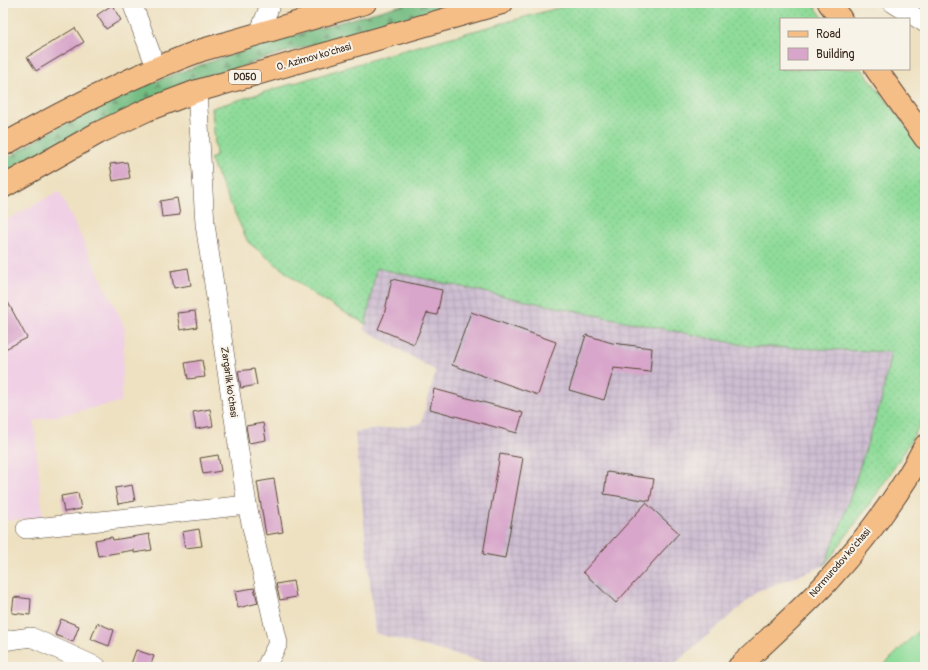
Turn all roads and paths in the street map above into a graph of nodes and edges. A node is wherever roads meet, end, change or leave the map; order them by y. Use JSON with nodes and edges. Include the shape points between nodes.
{"nodes":[{"id":1,"x":132,"y":3,"type":"edge"},
{"id":2,"x":271,"y":3,"type":"edge"},
{"id":3,"x":365,"y":3,"type":"edge"},
{"id":4,"x":502,"y":3,"type":"edge"},
{"id":5,"x":829,"y":3,"type":"edge"},
{"id":6,"x":893,"y":3,"type":"edge"},
{"id":7,"x":840,"y":18,"type":"edge"},
{"id":8,"x":925,"y":23,"type":"edge"},
{"id":9,"x":259,"y":33,"type":"junction"},
{"id":10,"x":156,"y":67,"type":"junction"},
{"id":11,"x":877,"y":70,"type":"edge"},
{"id":12,"x":198,"y":90,"type":"junction"},
{"id":13,"x":925,"y":138,"type":"edge"},
{"id":14,"x":3,"y":145,"type":"edge"},
{"id":15,"x":3,"y":186,"type":"edge"},
{"id":16,"x":925,"y":446,"type":"edge"},
{"id":17,"x":247,"y":505,"type":"junction"},
{"id":18,"x":26,"y":529,"type":"dead end"},
{"id":19,"x":3,"y":640,"type":"edge"},
{"id":20,"x":97,"y":667,"type":"edge"},
{"id":21,"x":266,"y":667,"type":"edge"},
{"id":22,"x":739,"y":667,"type":"edge"}],
"edges":[{"from":1,"to":10,"type":"street"},
{"from":2,"to":9,"type":"street"},
{"from":3,"to":9,"type":"main road"},
{"from":4,"to":12,"type":"main road","name":"O. Azimov ko'chasi","number":"D050"},
{"from":5,"to":7,"type":"main road"},
{"from":6,"to":8,"type":"street"},
{"from":9,"to":10,"type":"main road"},
{"from":10,"to":14,"type":"main road"},
{"from":11,"to":13,"type":"main road"},
{"from":12,"to":15,"type":"main road","name":"O. Azimov ko'chasi","number":"D050","via":[[98,133]]},
{"from":12,"to":17,"type":"street","name":"Zargarlik ko'chasi","via":[[205,224]]},
{"from":16,"to":22,"type":"main road","name":"Normurodov ko'chasi","via":[[876,522],[826,582]]},
{"from":17,"to":18,"type":"street"},
{"from":17,"to":21,"type":"street","name":"Zargarlik ko'chasi","via":[[278,643]]},
{"from":19,"to":20,"type":"street","via":[[32,638]]}]}
